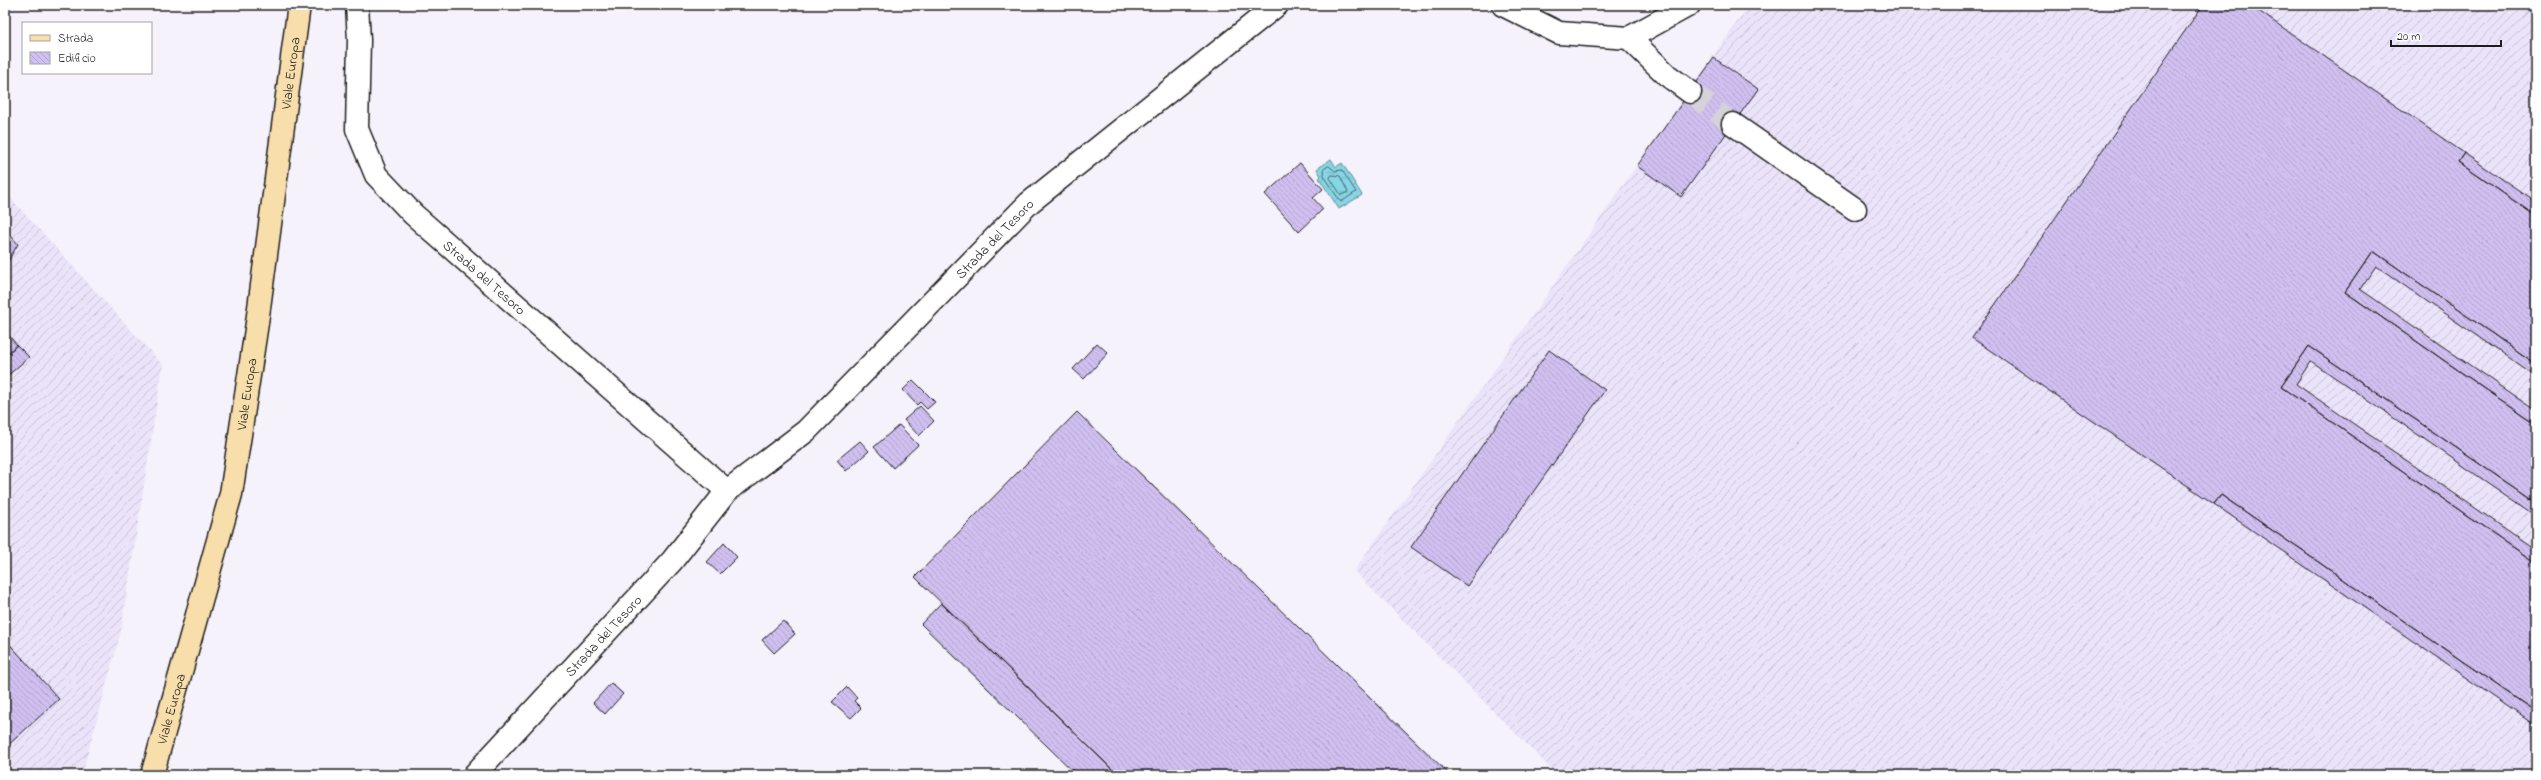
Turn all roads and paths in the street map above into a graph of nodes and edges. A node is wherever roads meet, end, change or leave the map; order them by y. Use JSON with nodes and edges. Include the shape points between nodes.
{"nodes":[{"id":1,"x":299,"y":5,"type":"edge"},
{"id":2,"x":357,"y":5,"type":"edge"},
{"id":3,"x":1277,"y":5,"type":"edge"},
{"id":4,"x":1503,"y":5,"type":"edge"},
{"id":5,"x":1689,"y":5,"type":"edge"},
{"id":6,"x":1629,"y":38,"type":"junction"},
{"id":7,"x":1690,"y":92,"type":"tunnel mouth"},
{"id":8,"x":1733,"y":124,"type":"tunnel mouth"},
{"id":9,"x":1855,"y":209,"type":"dead end"},
{"id":10,"x":728,"y":491,"type":"junction"},
{"id":11,"x":152,"y":775,"type":"edge"},
{"id":12,"x":474,"y":775,"type":"edge"}],
"edges":[{"from":1,"to":11,"type":"main road","name":"Viale Europa","via":[[258,323],[231,494]]},
{"from":2,"to":10,"type":"street","name":"Strada del Tesoro","via":[[357,129],[376,175],[419,219]]},
{"from":3,"to":10,"type":"street","name":"Strada del Tesoro","via":[[1029,203],[806,431]]},
{"from":4,"to":6,"type":"street","via":[[1559,33]]},
{"from":5,"to":6,"type":"street"},
{"from":6,"to":7,"type":"street","via":[[1667,75]]},
{"from":8,"to":9,"type":"street"},
{"from":10,"to":12,"type":"street","name":"Strada del Tesoro","via":[[672,561]]}]}
